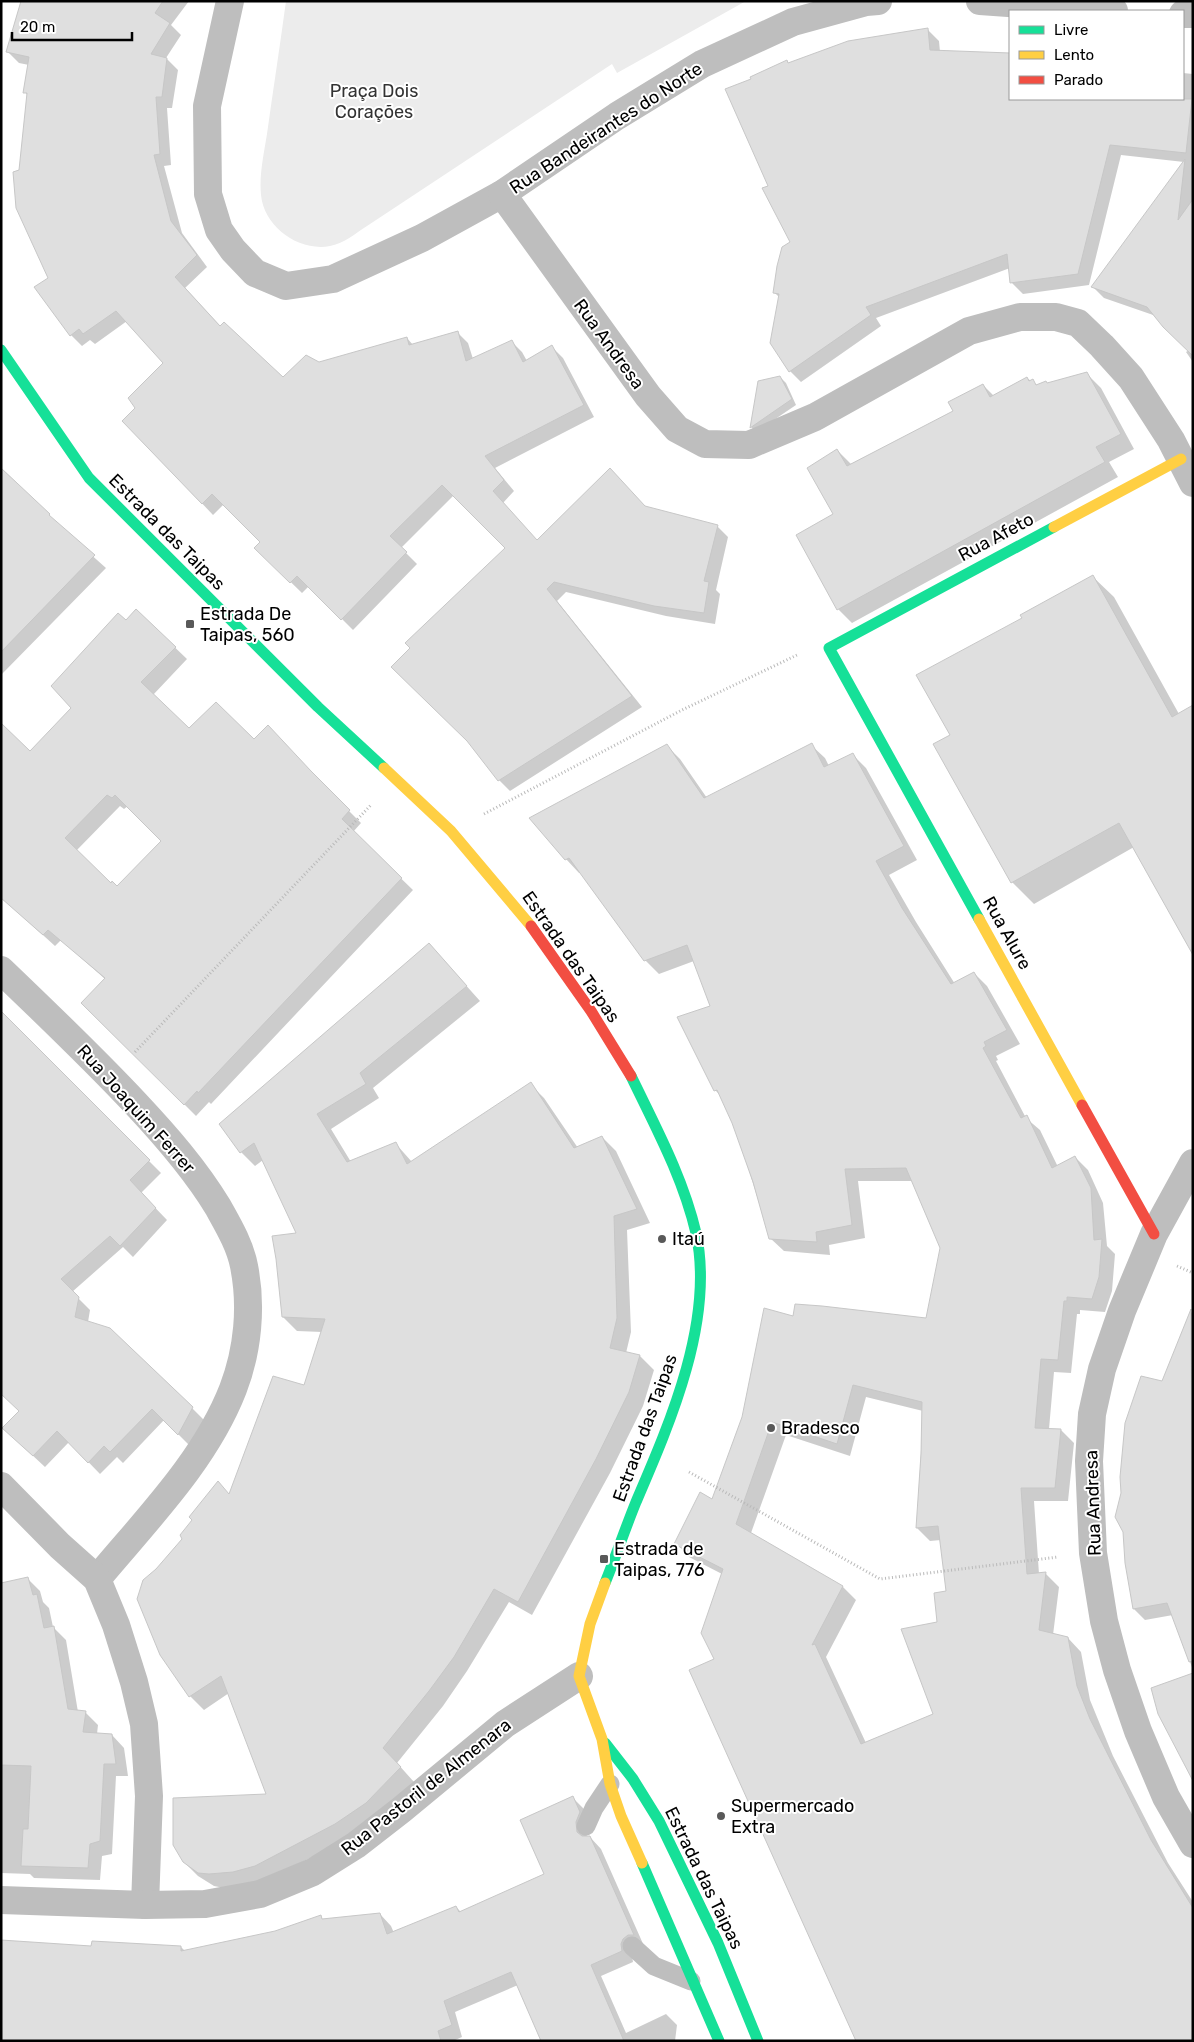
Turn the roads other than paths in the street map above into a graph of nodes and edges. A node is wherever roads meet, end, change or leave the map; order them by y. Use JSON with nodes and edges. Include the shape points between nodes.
{"nodes":[{"id":1,"x":230,"y":1,"type":"edge"},
{"id":2,"x":878,"y":1,"type":"edge"},
{"id":3,"x":980,"y":1,"type":"edge"},
{"id":4,"x":1101,"y":10,"type":"edge"},
{"id":5,"x":502,"y":194,"type":"junction"},
{"id":6,"x":1,"y":350,"type":"edge"},
{"id":7,"x":1181,"y":459,"type":"junction"},
{"id":8,"x":1193,"y":483,"type":"edge"},
{"id":9,"x":829,"y":648,"type":"joint"},
{"id":10,"x":1,"y":970,"type":"edge"},
{"id":11,"x":1193,"y":1164,"type":"edge"},
{"id":12,"x":1154,"y":1234,"type":"junction"},
{"id":13,"x":1,"y":1486,"type":"edge"},
{"id":14,"x":11,"y":1505,"type":"edge"},
{"id":15,"x":97,"y":1579,"type":"junction"},
{"id":16,"x":579,"y":1676,"type":"junction"},
{"id":17,"x":602,"y":1739,"type":"junction"},
{"id":18,"x":610,"y":1784,"type":"junction"},
{"id":19,"x":586,"y":1826,"type":"dead end"},
{"id":20,"x":1193,"y":1844,"type":"edge"},
{"id":21,"x":1,"y":1900,"type":"edge"},
{"id":22,"x":145,"y":1905,"type":"junction"},
{"id":23,"x":632,"y":1946,"type":"dead end"},
{"id":24,"x":692,"y":1981,"type":"junction"},
{"id":25,"x":719,"y":2041,"type":"edge"},
{"id":26,"x":758,"y":2041,"type":"edge"}],
"edges":[{"from":1,"to":5,"type":"street","via":[[207,106],[208,194],[219,230],[255,273],[286,286],[333,279],[422,238]]},
{"from":2,"to":5,"type":"street","name":"Rua Bandeirantes do Norte","via":[[793,22],[702,64],[609,121]]},
{"from":3,"to":4,"type":"street"},
{"from":5,"to":7,"type":"street","name":"Rua Andresa","via":[[648,396],[677,429],[705,444],[749,445],[816,417],[969,332],[1020,317],[1056,317],[1078,323],[1131,378]]},
{"from":6,"to":16,"type":"main road","name":"Estrada das Taipas","via":[[89,478],[318,707],[451,831],[545,944],[591,1011],[627,1068],[662,1140],[684,1193],[696,1234],[701,1285],[694,1340],[658,1455],[590,1624]]},
{"from":7,"to":8,"type":"street","name":"Rua Andresa"},
{"from":7,"to":9,"type":"main road","name":"Rua Afeto"},
{"from":9,"to":12,"type":"main road","name":"Rua Alure"},
{"from":10,"to":15,"type":"street","name":"Rua Joaquim Ferrer","via":[[111,1077],[181,1154],[231,1229],[244,1264],[249,1306],[245,1344],[233,1388],[214,1429],[167,1495]]},
{"from":11,"to":12,"type":"street","name":"Rua Andresa"},
{"from":12,"to":20,"type":"street","name":"Rua Andresa","via":[[1122,1310],[1102,1369],[1092,1414],[1089,1461],[1093,1553],[1104,1621],[1117,1670],[1166,1797]]},
{"from":13,"to":14,"type":"street"},
{"from":14,"to":15,"type":"street"},
{"from":15,"to":22,"type":"street","via":[[116,1625],[144,1724],[149,1796]]},
{"from":16,"to":17,"type":"main road","name":"Estrada das Taipas"},
{"from":16,"to":22,"type":"street","name":"Rua Pastoril de Almenara","via":[[505,1724],[356,1845],[313,1872],[260,1894],[205,1904]]},
{"from":17,"to":18,"type":"main road","name":"Estrada das Taipas"},
{"from":17,"to":26,"type":"main road","name":"Estrada das Taipas","via":[[634,1779],[659,1821],[718,1943]]},
{"from":18,"to":19,"type":"lane"},
{"from":18,"to":24,"type":"main road","name":"Estrada das Taipas"},
{"from":21,"to":22,"type":"street","name":"Rua Pastoril de Almenara"},
{"from":23,"to":24,"type":"lane","via":[[654,1966]]},
{"from":24,"to":25,"type":"main road","name":"Estrada das Taipas"}]}
